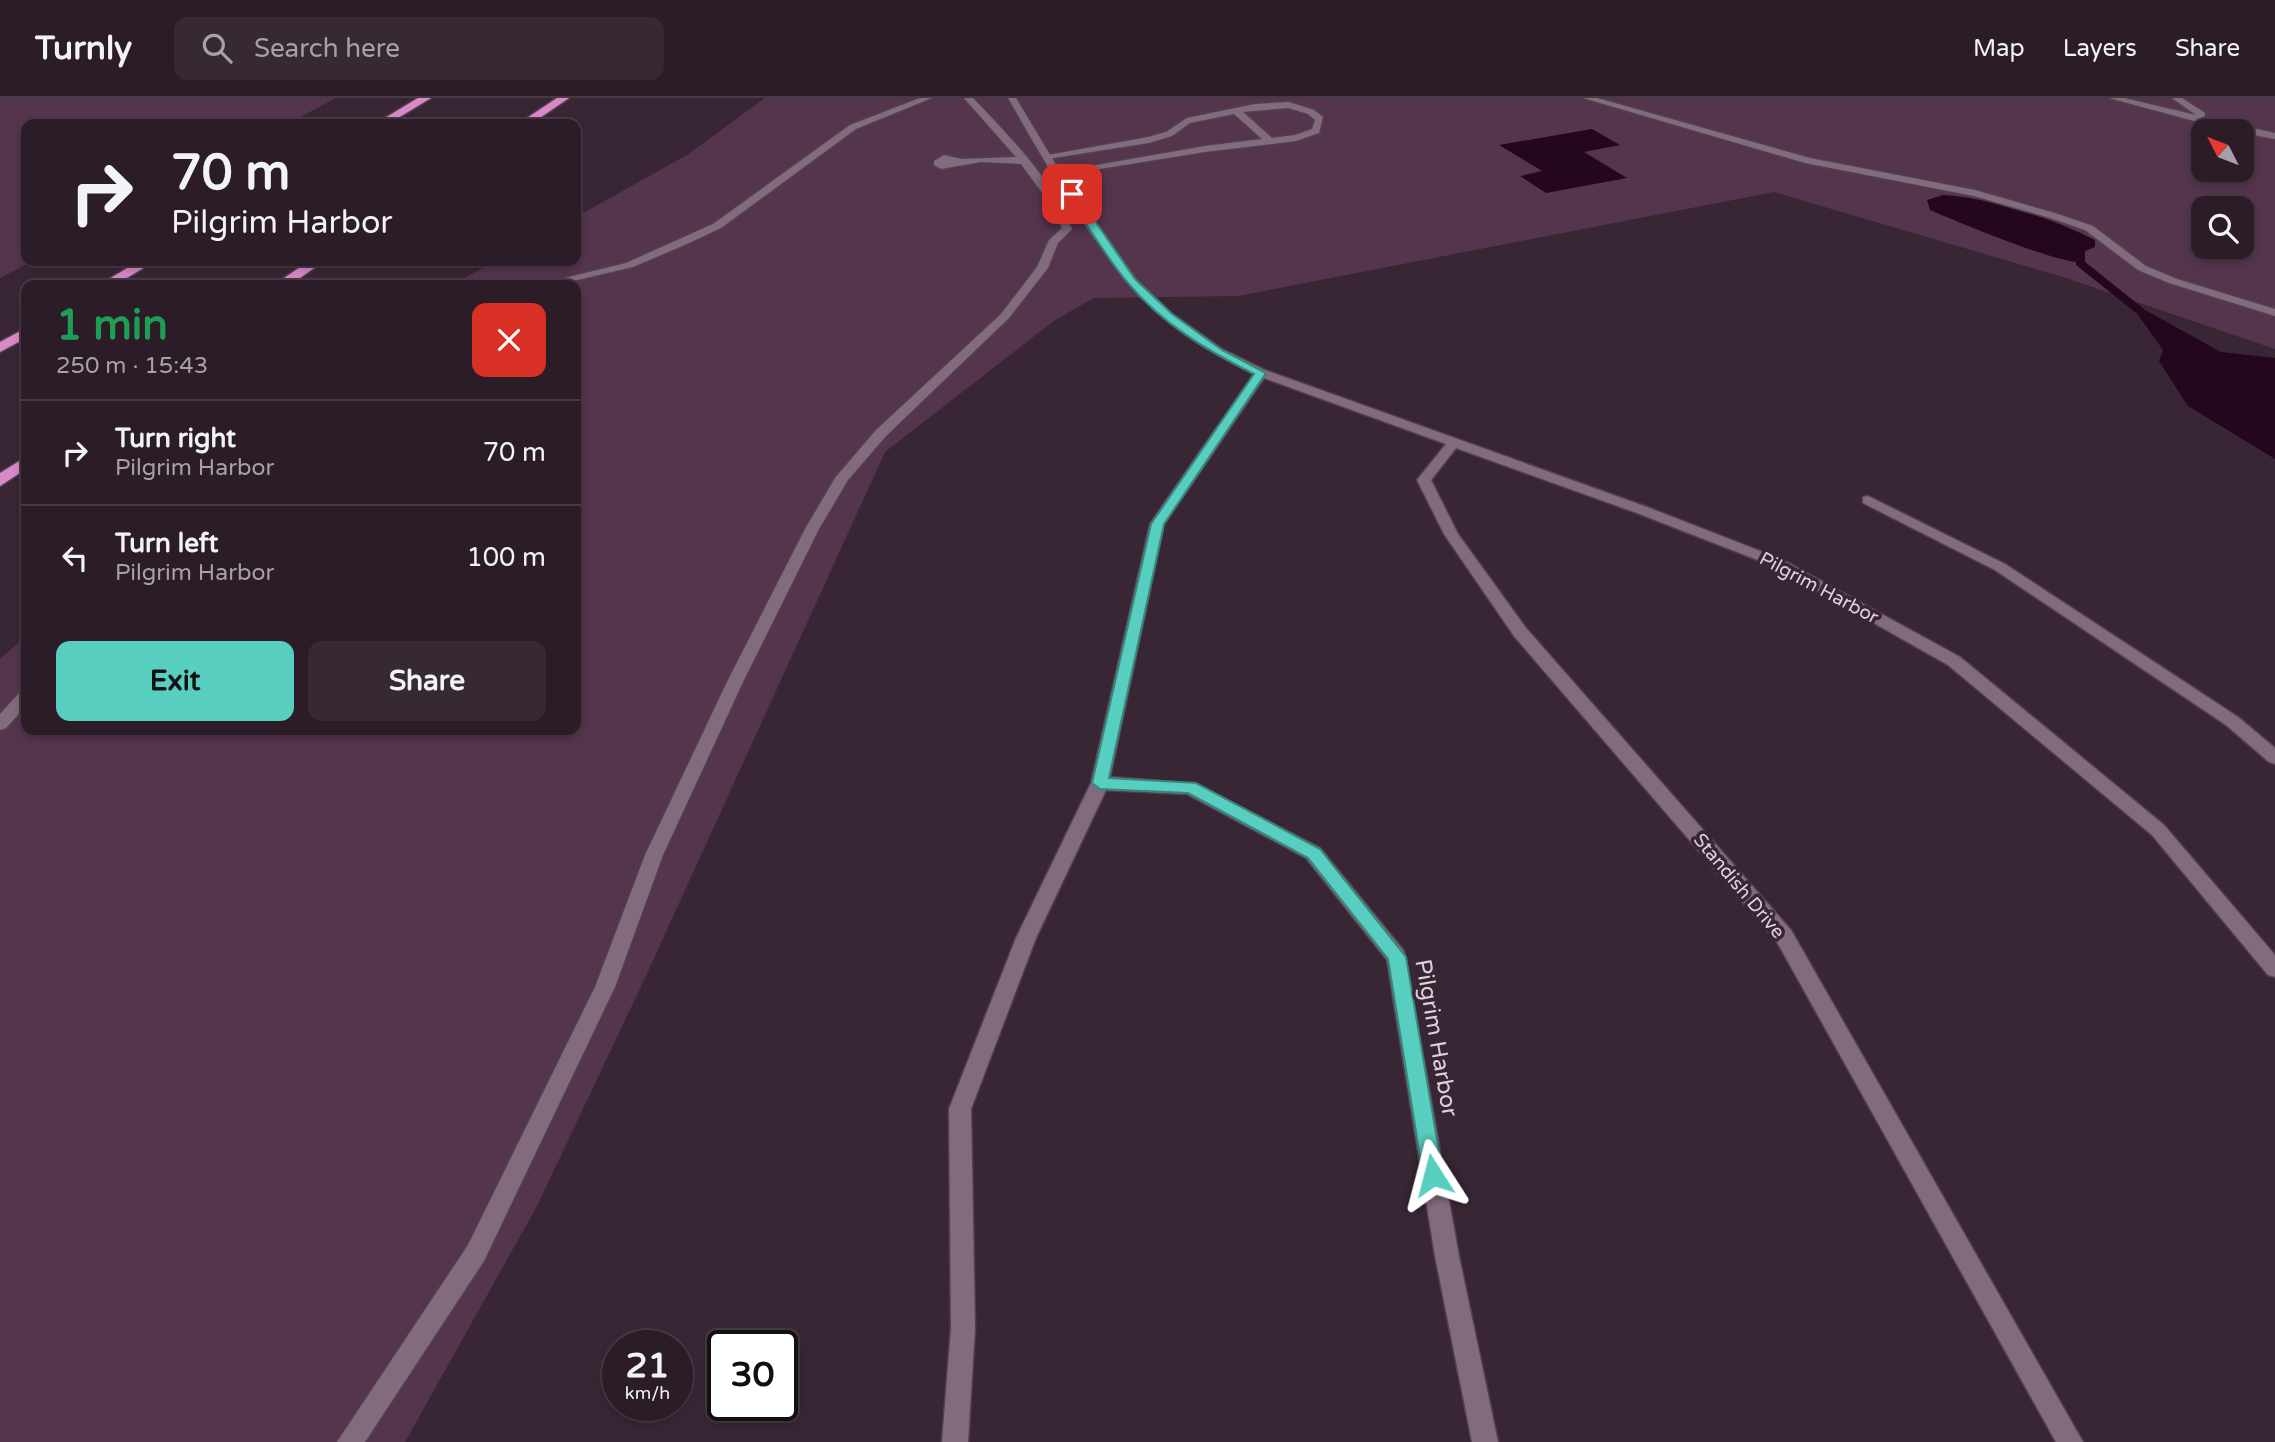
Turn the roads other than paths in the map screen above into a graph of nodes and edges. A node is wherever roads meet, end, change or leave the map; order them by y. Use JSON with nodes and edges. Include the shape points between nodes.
{"nodes":[{"id":1,"x":426,"y":98,"type":"edge"},
{"id":2,"x":564,"y":98,"type":"edge"},
{"id":3,"x":928,"y":98,"type":"edge"},
{"id":4,"x":968,"y":98,"type":"edge"},
{"id":5,"x":1012,"y":98,"type":"edge"},
{"id":6,"x":1587,"y":98,"type":"edge"},
{"id":7,"x":2113,"y":98,"type":"edge"},
{"id":8,"x":2176,"y":98,"type":"edge"},
{"id":9,"x":1236,"y":111,"type":"junction"},
{"id":10,"x":390,"y":119,"type":"edge"},
{"id":11,"x":532,"y":119,"type":"edge"},
{"id":12,"x":2200,"y":119,"type":"edge"},
{"id":13,"x":2211,"y":119,"type":"edge"},
{"id":14,"x":2254,"y":131,"type":"edge"},
{"id":15,"x":2275,"y":136,"type":"edge"},
{"id":16,"x":2254,"y":138,"type":"edge"},
{"id":17,"x":1269,"y":141,"type":"junction"},
{"id":18,"x":2275,"y":148,"type":"edge"},
{"id":19,"x":1047,"y":156,"type":"junction"},
{"id":20,"x":958,"y":160,"type":"dead end"},
{"id":21,"x":1022,"y":160,"type":"junction"},
{"id":22,"x":1056,"y":173,"type":"junction"},
{"id":23,"x":139,"y":266,"type":"edge"},
{"id":24,"x":310,"y":266,"type":"edge"},
{"id":25,"x":115,"y":280,"type":"edge"},
{"id":26,"x":288,"y":280,"type":"edge"},
{"id":27,"x":564,"y":280,"type":"edge"},
{"id":28,"x":2275,"y":313,"type":"edge"},
{"id":29,"x":21,"y":335,"type":"edge"},
{"id":30,"x":0,"y":348,"type":"edge"},
{"id":31,"x":1261,"y":373,"type":"junction"},
{"id":32,"x":1454,"y":442,"type":"junction"},
{"id":33,"x":21,"y":466,"type":"edge"},
{"id":34,"x":0,"y":481,"type":"edge"},
{"id":35,"x":1868,"y":500,"type":"dead end"},
{"id":36,"x":21,"y":701,"type":"edge"},
{"id":37,"x":0,"y":724,"type":"edge"},
{"id":38,"x":2275,"y":758,"type":"edge"},
{"id":39,"x":1100,"y":783,"type":"junction"},
{"id":40,"x":2275,"y":969,"type":"edge"},
{"id":41,"x":350,"y":1442,"type":"edge"},
{"id":42,"x":955,"y":1442,"type":"edge"},
{"id":43,"x":1485,"y":1442,"type":"edge"},
{"id":44,"x":2070,"y":1442,"type":"edge"}],
"edges":[{"from":1,"to":10,"type":"highway"},
{"from":2,"to":11,"type":"highway"},
{"from":3,"to":27,"type":"street","via":[[853,127],[717,226],[629,265]]},
{"from":4,"to":21,"type":"street"},
{"from":5,"to":19,"type":"street","name":"Pilgrim Harbor"},
{"from":6,"to":28,"type":"street","via":[[1808,161],[1975,192],[2054,216],[2089,228],[2142,268]]},
{"from":7,"to":12,"type":"street"},
{"from":8,"to":13,"type":"street"},
{"from":9,"to":17,"type":"street"},
{"from":9,"to":17,"type":"street","via":[[1289,105],[1320,119],[1318,129],[1310,134]]},
{"from":9,"to":19,"type":"street","via":[[1188,121],[1149,140]]},
{"from":14,"to":15,"type":"street"},
{"from":16,"to":18,"type":"street"},
{"from":17,"to":22,"type":"street"},
{"from":19,"to":22,"type":"street","name":"Pilgrim Harbor"},
{"from":20,"to":21,"type":"street"},
{"from":21,"to":41,"type":"street","via":[[1052,199],[1067,229],[1053,242],[1042,268],[1005,316],[881,433],[836,488],[654,855],[605,988],[476,1253]]},
{"from":22,"to":31,"type":"street","name":"Pilgrim Harbor","via":[[1132,281],[1168,316],[1218,352]]},
{"from":23,"to":25,"type":"highway"},
{"from":24,"to":26,"type":"highway"},
{"from":29,"to":30,"type":"highway"},
{"from":31,"to":32,"type":"street","name":"Pilgrim Harbor"},
{"from":31,"to":39,"type":"street","via":[[1157,524]]},
{"from":32,"to":40,"type":"street","name":"Pilgrim Harbor","via":[[1778,563],[1954,661],[2158,830]]},
{"from":32,"to":44,"type":"street","name":"Standish Drive","via":[[1424,480],[1451,534],[1520,632],[1784,936]]},
{"from":33,"to":34,"type":"highway"},
{"from":35,"to":38,"type":"street","via":[[2000,567],[2232,720]]},
{"from":36,"to":37,"type":"street"},
{"from":39,"to":42,"type":"street","via":[[1026,939],[960,1109],[963,1328]]},
{"from":39,"to":43,"type":"street","name":"Pilgrim Harbor","via":[[1190,788],[1314,853],[1397,957],[1447,1256]]}]}
